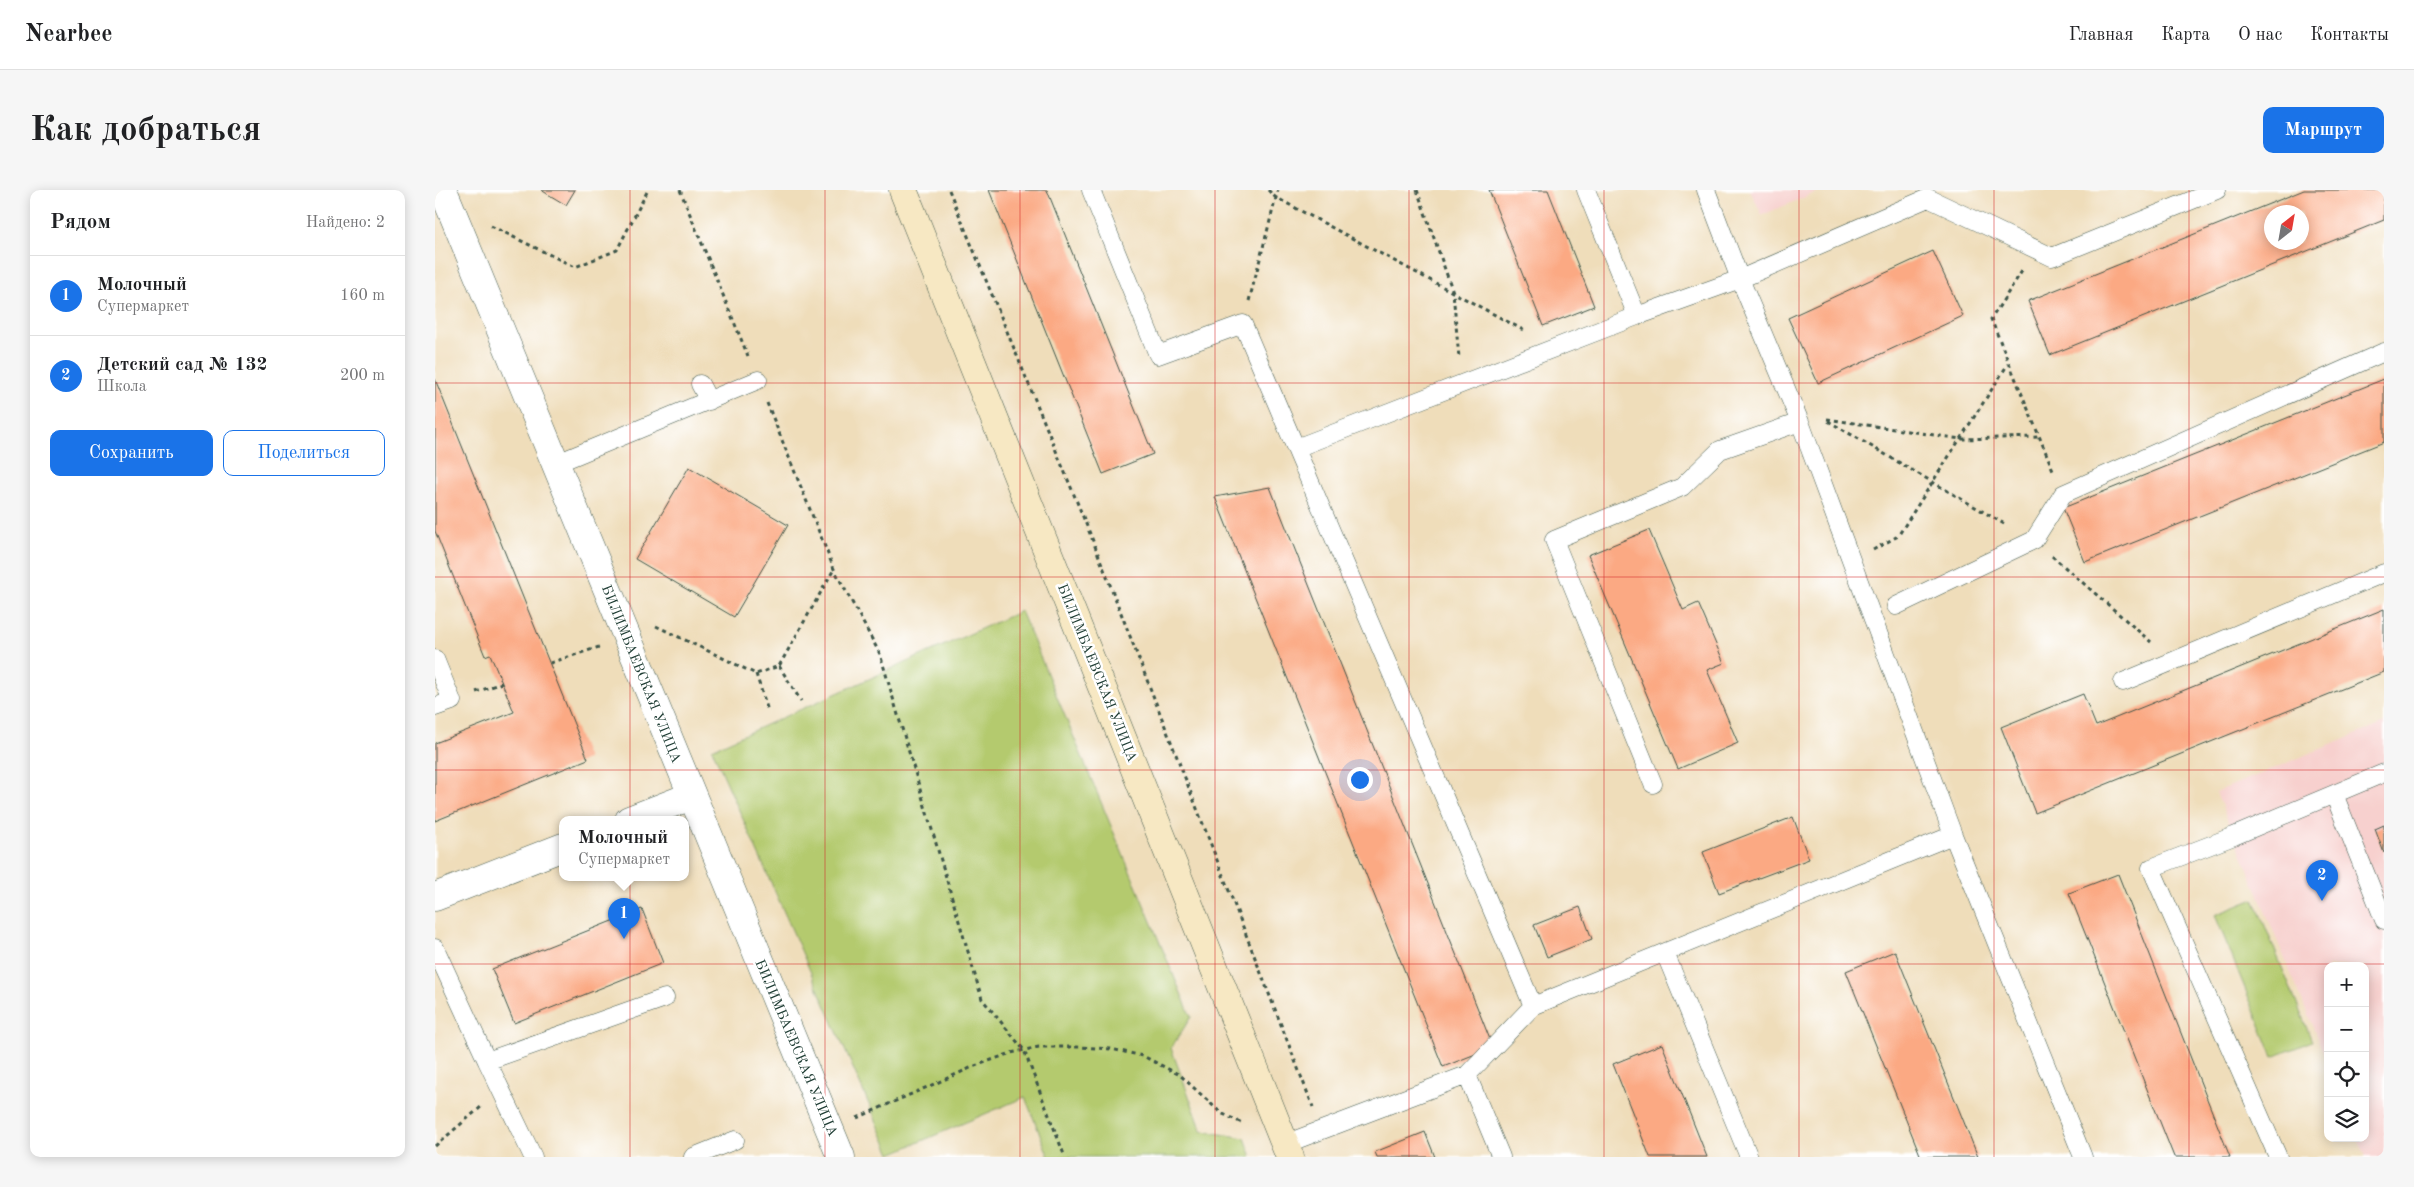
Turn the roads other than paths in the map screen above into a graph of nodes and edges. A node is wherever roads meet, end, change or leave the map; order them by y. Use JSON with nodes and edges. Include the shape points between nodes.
{"nodes":[{"id":1,"x":443,"y":190,"type":"edge"},
{"id":2,"x":903,"y":190,"type":"edge"},
{"id":3,"x":1091,"y":190,"type":"edge"},
{"id":4,"x":1586,"y":190,"type":"edge"},
{"id":5,"x":1706,"y":190,"type":"edge"},
{"id":6,"x":2217,"y":190,"type":"edge"},
{"id":7,"x":1740,"y":279,"type":"junction"},
{"id":8,"x":1637,"y":316,"type":"junction"},
{"id":9,"x":2384,"y":352,"type":"edge"},
{"id":10,"x":758,"y":380,"type":"road end"},
{"id":11,"x":700,"y":384,"type":"dead end"},
{"id":12,"x":709,"y":400,"type":"junction"},
{"id":13,"x":1800,"y":422,"type":"junction"},
{"id":14,"x":1296,"y":448,"type":"junction"},
{"id":15,"x":555,"y":464,"type":"junction"},
{"id":16,"x":2384,"y":572,"type":"edge"},
{"id":17,"x":1896,"y":606,"type":"dead end"},
{"id":18,"x":435,"y":659,"type":"edge"},
{"id":19,"x":2123,"y":682,"type":"dead end"},
{"id":20,"x":435,"y":707,"type":"edge"},
{"id":21,"x":2384,"y":773,"type":"edge"},
{"id":22,"x":1653,"y":784,"type":"dead end"},
{"id":23,"x":2333,"y":794,"type":"junction"},
{"id":24,"x":691,"y":796,"type":"junction"},
{"id":25,"x":639,"y":816,"type":"edge"},
{"id":26,"x":1953,"y":835,"type":"junction"},
{"id":27,"x":559,"y":849,"type":"edge"},
{"id":28,"x":435,"y":897,"type":"edge"},
{"id":29,"x":2384,"y":920,"type":"edge"},
{"id":30,"x":435,"y":948,"type":"edge"},
{"id":31,"x":1665,"y":953,"type":"junction"},
{"id":32,"x":665,"y":998,"type":"dead end"},
{"id":33,"x":1533,"y":1006,"type":"junction"},
{"id":34,"x":487,"y":1061,"type":"junction"},
{"id":35,"x":1467,"y":1075,"type":"junction"},
{"id":36,"x":735,"y":1140,"type":"dead end"},
{"id":37,"x":1287,"y":1150,"type":"edge"},
{"id":38,"x":533,"y":1157,"type":"edge"},
{"id":39,"x":693,"y":1157,"type":"edge"},
{"id":40,"x":841,"y":1157,"type":"edge"},
{"id":41,"x":1501,"y":1157,"type":"edge"},
{"id":42,"x":1749,"y":1157,"type":"edge"},
{"id":43,"x":2083,"y":1157,"type":"edge"},
{"id":44,"x":2277,"y":1157,"type":"edge"}],
"edges":[{"from":1,"to":15,"type":"street","name":"БИЛИМБАЕВСКАЯ УЛИЦА"},
{"from":2,"to":37,"type":"main road","name":"БИЛИМБАЕВСКАЯ УЛИЦА"},
{"from":3,"to":14,"type":"lane","via":[[1158,354],[1243,324]]},
{"from":4,"to":8,"type":"lane"},
{"from":5,"to":7,"type":"lane"},
{"from":6,"to":7,"type":"lane","via":[[2052,257],[1928,198]]},
{"from":7,"to":8,"type":"lane"},
{"from":7,"to":13,"type":"lane"},
{"from":8,"to":14,"type":"lane"},
{"from":9,"to":17,"type":"lane","via":[[2063,494],[2034,540]]},
{"from":10,"to":12,"type":"lane"},
{"from":11,"to":12,"type":"lane"},
{"from":12,"to":15,"type":"lane"},
{"from":13,"to":22,"type":"lane","via":[[1720,450],[1682,487],[1554,540]]},
{"from":13,"to":26,"type":"lane"},
{"from":14,"to":33,"type":"lane"},
{"from":15,"to":24,"type":"street","name":"БИЛИМБАЕВСКАЯ УЛИЦА"},
{"from":16,"to":19,"type":"lane"},
{"from":18,"to":20,"type":"lane","via":[[452,701]]},
{"from":21,"to":23,"type":"lane"},
{"from":23,"to":29,"type":"lane"},
{"from":23,"to":44,"type":"lane","via":[[2151,868]]},
{"from":24,"to":25,"type":"street"},
{"from":24,"to":40,"type":"street","name":"БИЛИМБАЕВСКАЯ УЛИЦА"},
{"from":26,"to":31,"type":"lane"},
{"from":26,"to":43,"type":"lane"},
{"from":27,"to":28,"type":"street"},
{"from":30,"to":34,"type":"lane"},
{"from":31,"to":33,"type":"lane"},
{"from":31,"to":42,"type":"lane"},
{"from":32,"to":34,"type":"lane"},
{"from":33,"to":35,"type":"lane"},
{"from":34,"to":38,"type":"lane"},
{"from":35,"to":37,"type":"lane","via":[[1322,1130]]},
{"from":35,"to":41,"type":"lane"},
{"from":36,"to":39,"type":"lane"}]}
